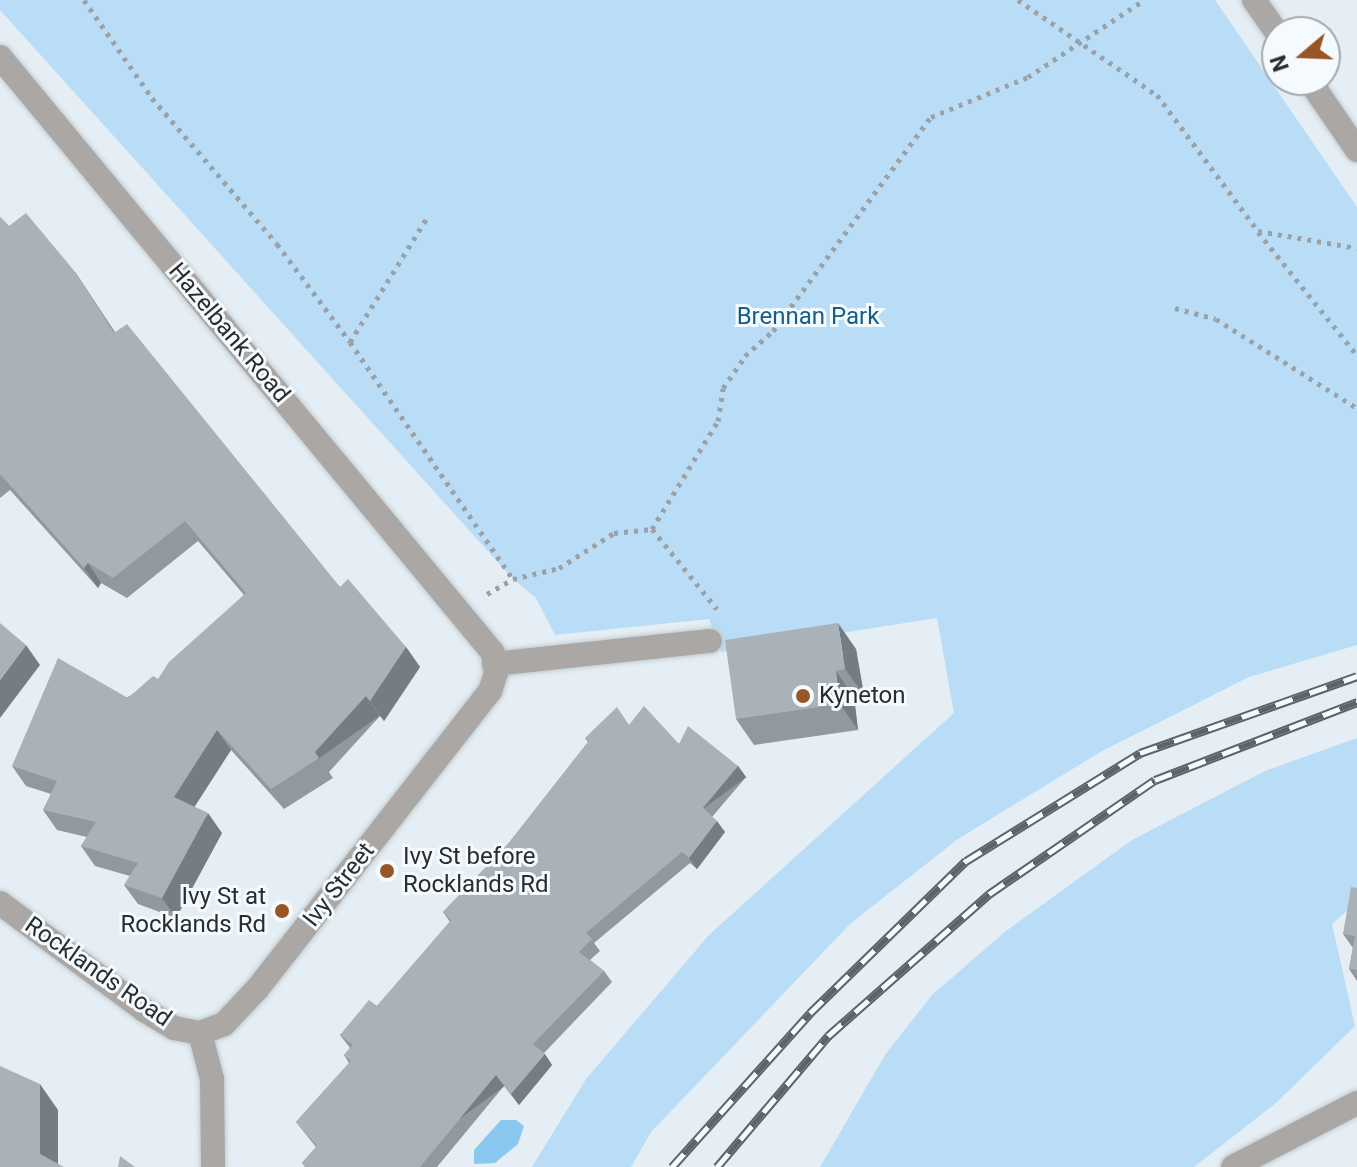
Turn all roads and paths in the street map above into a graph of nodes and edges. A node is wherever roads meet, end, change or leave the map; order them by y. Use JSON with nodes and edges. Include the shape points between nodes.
{"nodes":[{"id":1,"x":84,"y":0,"type":"edge"},
{"id":2,"x":1018,"y":0,"type":"edge"},
{"id":3,"x":1144,"y":0,"type":"edge"},
{"id":4,"x":1083,"y":41,"type":"junction"},
{"id":5,"x":0,"y":57,"type":"edge"},
{"id":6,"x":1320,"y":96,"type":"edge"},
{"id":7,"x":1357,"y":150,"type":"edge"},
{"id":8,"x":427,"y":218,"type":"dead end"},
{"id":9,"x":1258,"y":231,"type":"junction"},
{"id":10,"x":1357,"y":248,"type":"edge"},
{"id":11,"x":1175,"y":308,"type":"dead end"},
{"id":12,"x":350,"y":342,"type":"junction"},
{"id":13,"x":1357,"y":355,"type":"edge"},
{"id":14,"x":1357,"y":408,"type":"edge"},
{"id":15,"x":652,"y":529,"type":"junction"},
{"id":16,"x":513,"y":579,"type":"junction"},
{"id":17,"x":459,"y":610,"type":"junction"},
{"id":18,"x":719,"y":611,"type":"dead end"},
{"id":19,"x":710,"y":641,"type":"dead end"},
{"id":20,"x":494,"y":664,"type":"junction"},
{"id":21,"x":0,"y":903,"type":"edge"},
{"id":22,"x":200,"y":1033,"type":"junction"},
{"id":23,"x":1357,"y":1103,"type":"edge"},
{"id":24,"x":213,"y":1167,"type":"edge"},
{"id":25,"x":1233,"y":1167,"type":"edge"}],
"edges":[{"from":1,"to":12,"type":"path","via":[[152,98],[277,244]]},
{"from":2,"to":4,"type":"path"},
{"from":3,"to":4,"type":"path"},
{"from":4,"to":9,"type":"path","via":[[1157,95]]},
{"from":4,"to":15,"type":"path","via":[[1028,77],[931,117],[773,331],[745,356],[723,388],[718,421]]},
{"from":5,"to":17,"type":"street","name":"Hazelbank Road"},
{"from":6,"to":7,"type":"street"},
{"from":8,"to":12,"type":"path"},
{"from":9,"to":10,"type":"path"},
{"from":9,"to":13,"type":"path"},
{"from":11,"to":14,"type":"path","via":[[1216,319]]},
{"from":12,"to":16,"type":"path"},
{"from":15,"to":16,"type":"path","via":[[614,533],[559,568]]},
{"from":15,"to":18,"type":"path"},
{"from":16,"to":17,"type":"path"},
{"from":17,"to":20,"type":"street","via":[[485,638]]},
{"from":19,"to":20,"type":"street"},
{"from":20,"to":22,"type":"street","name":"Ivy Street","via":[[490,691],[257,989],[224,1024]]},
{"from":21,"to":22,"type":"street","name":"Rocklands Road","via":[[144,1010],[174,1028]]},
{"from":22,"to":24,"type":"street","via":[[212,1079]]},
{"from":23,"to":25,"type":"street"}]}
